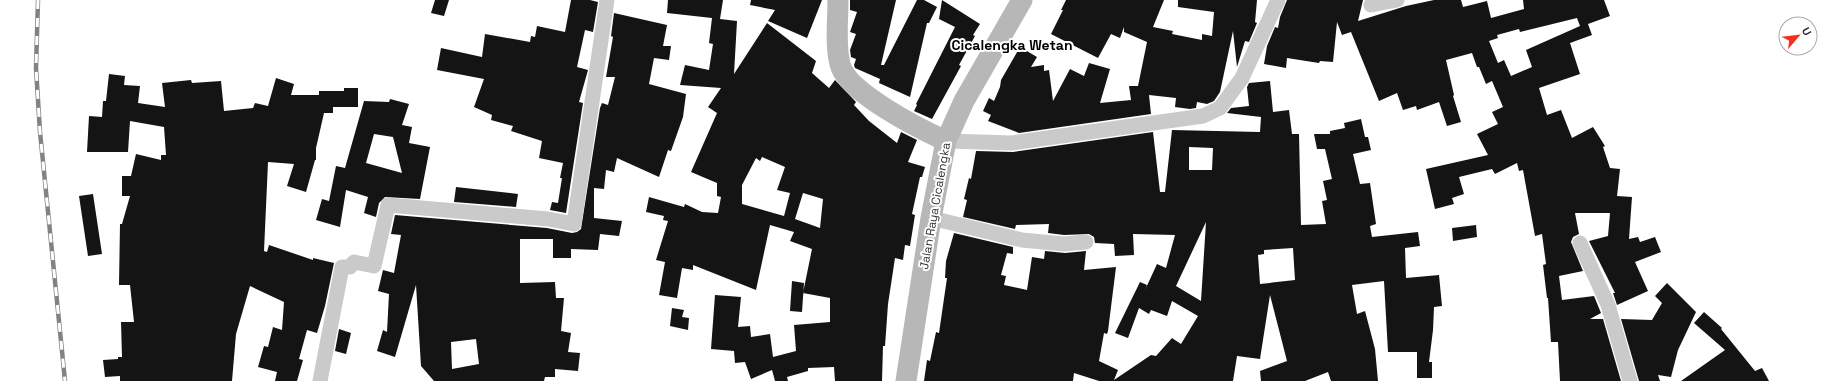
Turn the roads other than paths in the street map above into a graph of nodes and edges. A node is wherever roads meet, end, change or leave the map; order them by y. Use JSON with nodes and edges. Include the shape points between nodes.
{"nodes":[{"id":1,"x":608,"y":0,"type":"edge"},
{"id":2,"x":838,"y":0,"type":"edge"},
{"id":3,"x":1278,"y":0,"type":"edge"},
{"id":4,"x":1397,"y":0,"type":"edge"},
{"id":5,"x":1018,"y":2,"type":"edge"},
{"id":6,"x":1371,"y":5,"type":"dead end"},
{"id":7,"x":946,"y":141,"type":"junction"},
{"id":8,"x":931,"y":218,"type":"junction"},
{"id":9,"x":1086,"y":242,"type":"dead end"},
{"id":10,"x":1580,"y":243,"type":"dead end"},
{"id":11,"x":320,"y":381,"type":"edge"},
{"id":12,"x":906,"y":381,"type":"edge"},
{"id":13,"x":1630,"y":381,"type":"edge"}],
"edges":[{"from":1,"to":11,"type":"street","via":[[574,224],[548,219],[388,205],[374,266],[354,262],[350,268],[342,267]]},
{"from":2,"to":7,"type":"main road","via":[[837,49],[844,75],[852,84],[913,126]]},
{"from":3,"to":7,"type":"street","via":[[1242,78],[1220,108],[1203,116],[1012,142]]},
{"from":4,"to":6,"type":"street"},
{"from":5,"to":7,"type":"main road","name":"Jalan Raya Cicalengka","via":[[964,101]]},
{"from":7,"to":8,"type":"main road","name":"Jalan Raya Cicalengka"},
{"from":8,"to":9,"type":"street","via":[[1022,240],[1064,244]]},
{"from":8,"to":12,"type":"main road","name":"Jalan Raya Cicalengka"},
{"from":10,"to":13,"type":"street","via":[[1608,305]]}]}
